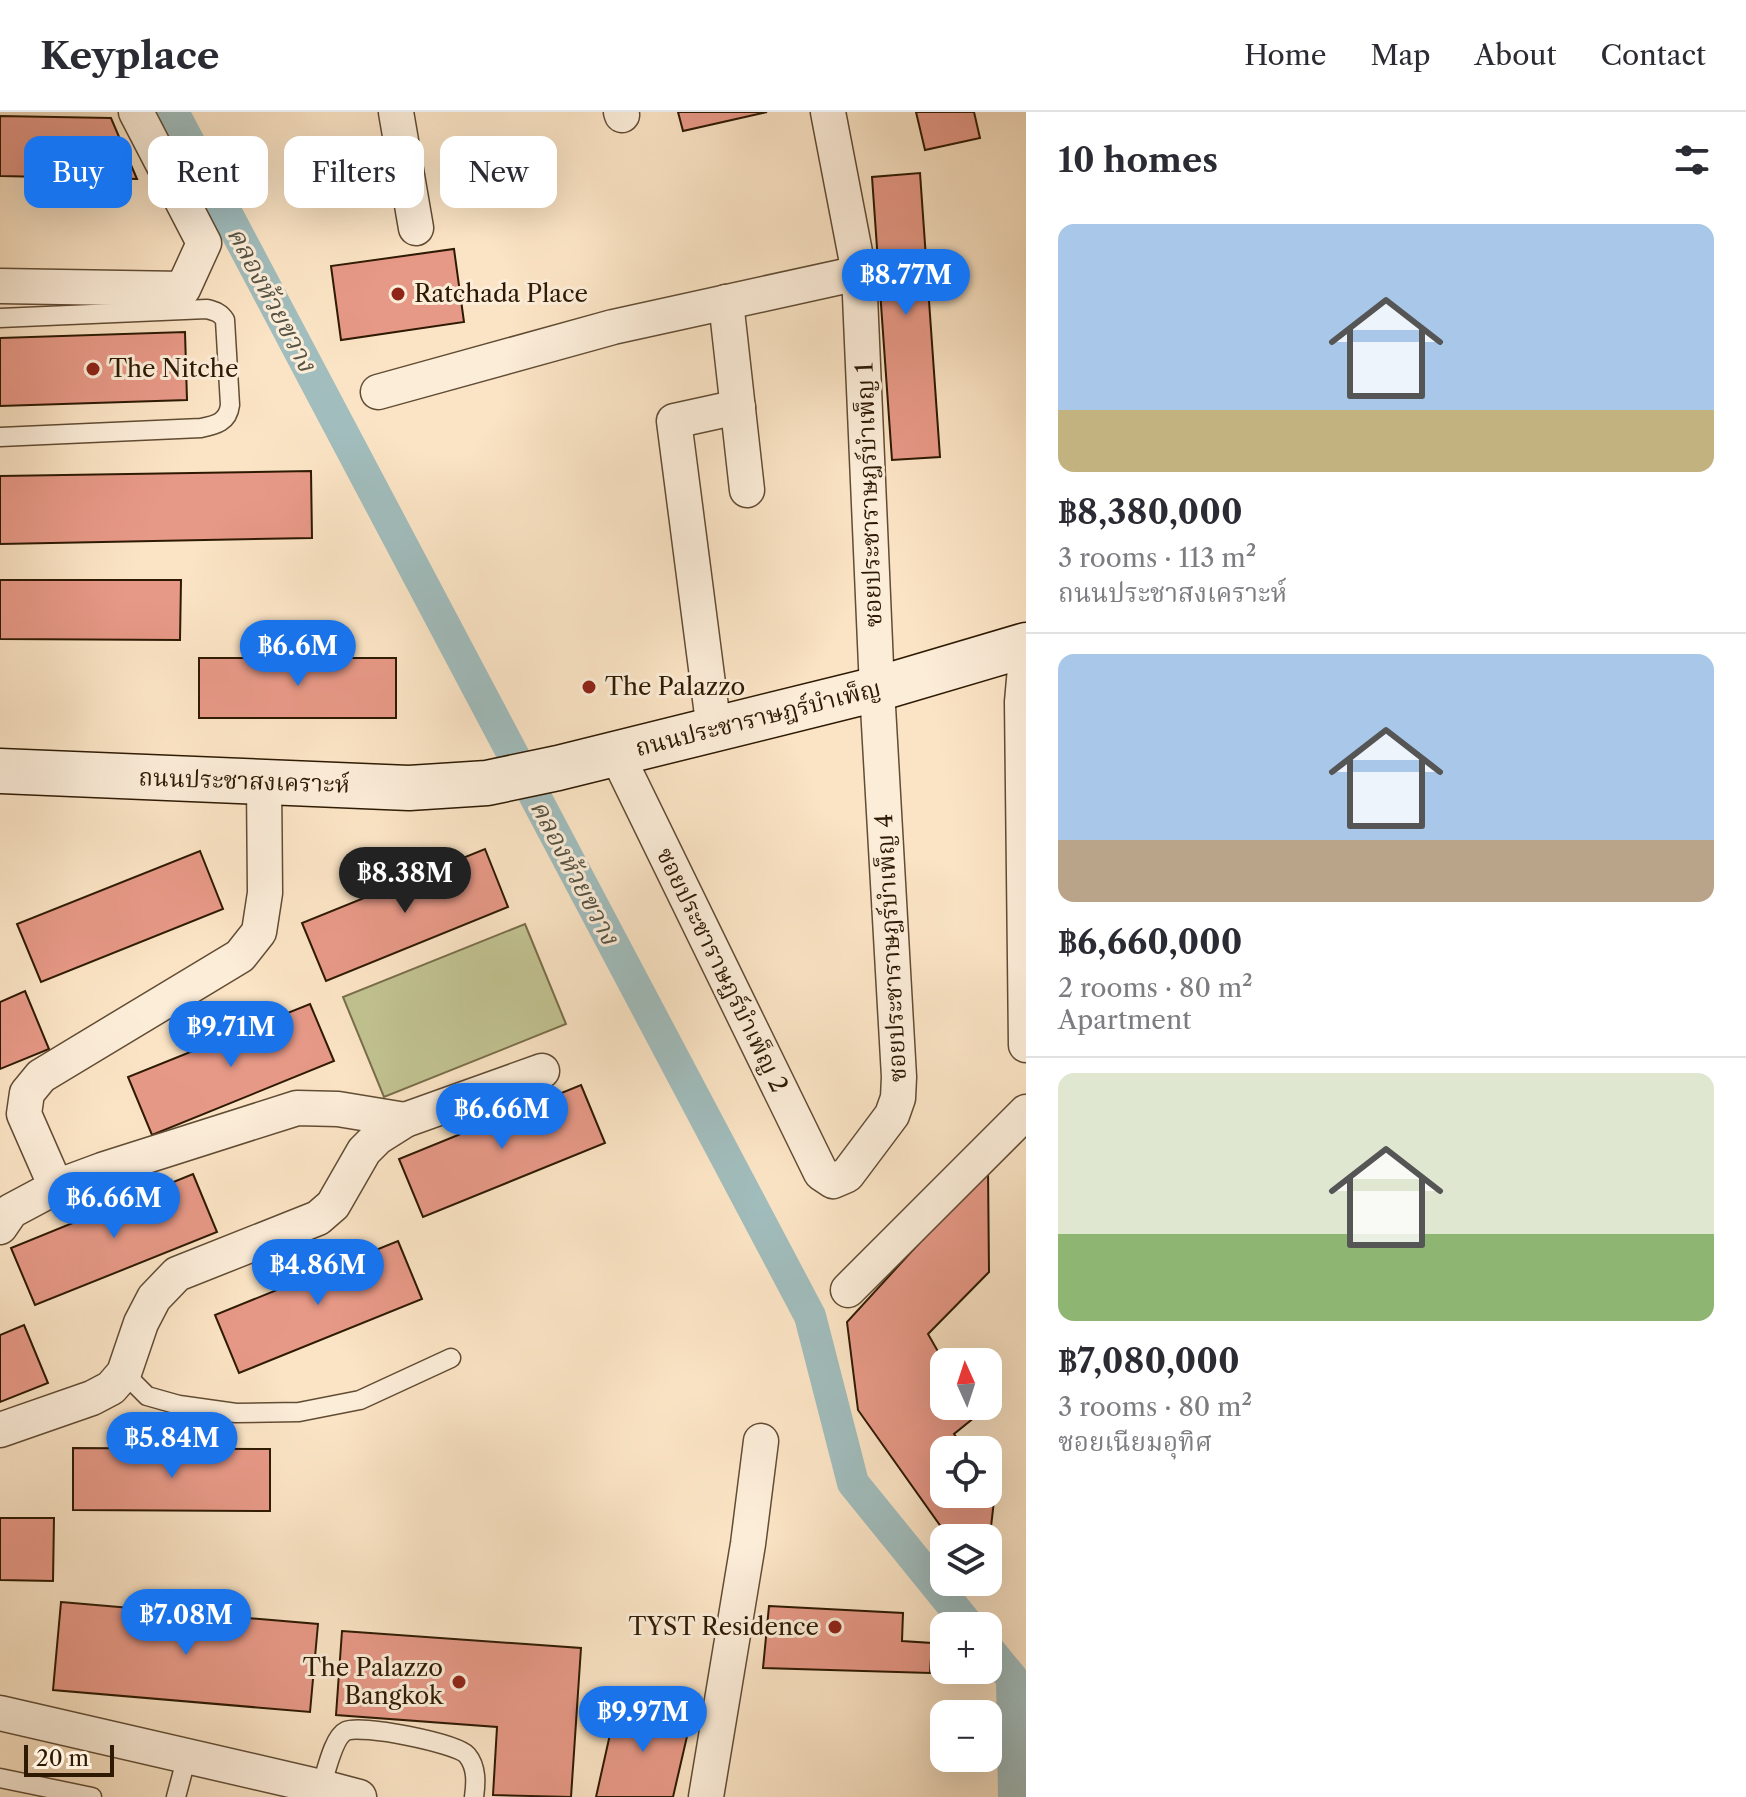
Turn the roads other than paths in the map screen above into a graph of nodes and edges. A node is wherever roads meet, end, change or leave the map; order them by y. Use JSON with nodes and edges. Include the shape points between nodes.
{"nodes":[{"id":1,"x":136,"y":112,"type":"edge"},
{"id":2,"x":396,"y":112,"type":"edge"},
{"id":3,"x":828,"y":112,"type":"edge"},
{"id":4,"x":416,"y":228,"type":"dead end"},
{"id":5,"x":859,"y":273,"type":"junction"},
{"id":6,"x":0,"y":286,"type":"edge"},
{"id":7,"x":726,"y":302,"type":"junction"},
{"id":8,"x":0,"y":318,"type":"edge"},
{"id":9,"x":378,"y":392,"type":"dead end"},
{"id":10,"x":738,"y":407,"type":"junction"},
{"id":11,"x":0,"y":437,"type":"edge"},
{"id":12,"x":747,"y":490,"type":"dead end"},
{"id":13,"x":1026,"y":645,"type":"edge"},
{"id":14,"x":1026,"y":657,"type":"edge"},
{"id":15,"x":877,"y":689,"type":"junction"},
{"id":16,"x":1024,"y":702,"type":"edge"},
{"id":17,"x":714,"y":730,"type":"junction"},
{"id":18,"x":616,"y":753,"type":"junction"},
{"id":19,"x":0,"y":771,"type":"edge"},
{"id":20,"x":264,"y":782,"type":"junction"},
{"id":21,"x":487,"y":783,"type":"joint"},
{"id":22,"x":1026,"y":1045,"type":"edge"},
{"id":23,"x":542,"y":1071,"type":"dead end"},
{"id":24,"x":1026,"y":1112,"type":"edge"},
{"id":25,"x":405,"y":1120,"type":"junction"},
{"id":26,"x":833,"y":1181,"type":"joint"},
{"id":27,"x":56,"y":1187,"type":"junction"},
{"id":28,"x":0,"y":1227,"type":"edge"},
{"id":29,"x":848,"y":1290,"type":"dead end"},
{"id":30,"x":451,"y":1358,"type":"dead end"},
{"id":31,"x":124,"y":1373,"type":"junction"},
{"id":32,"x":0,"y":1430,"type":"edge"},
{"id":33,"x":761,"y":1441,"type":"dead end"},
{"id":34,"x":0,"y":1713,"type":"edge"},
{"id":35,"x":187,"y":1756,"type":"junction"},
{"id":36,"x":0,"y":1778,"type":"edge"},
{"id":37,"x":321,"y":1787,"type":"junction"},
{"id":38,"x":92,"y":1797,"type":"edge"},
{"id":39,"x":176,"y":1797,"type":"edge"},
{"id":40,"x":359,"y":1797,"type":"edge"},
{"id":41,"x":474,"y":1797,"type":"edge"},
{"id":42,"x":706,"y":1797,"type":"edge"}],
"edges":[{"from":1,"to":6,"type":"street","via":[[204,243],[183,289]]},
{"from":2,"to":4,"type":"street"},
{"from":3,"to":5,"type":"street","name":"ซอยประชาราษฎร์บำเพ็ญ 1"},
{"from":5,"to":7,"type":"street"},
{"from":5,"to":15,"type":"street","name":"ซอยประชาราษฎร์บำเพ็ญ 1"},
{"from":7,"to":9,"type":"street","via":[[613,327]]},
{"from":7,"to":10,"type":"street"},
{"from":8,"to":11,"type":"lane","via":[[216,312],[226,329],[230,405],[226,419],[201,428]]},
{"from":10,"to":12,"type":"street"},
{"from":10,"to":17,"type":"street","via":[[674,421]]},
{"from":13,"to":15,"type":"main road","name":"ถนนประชาราษฎร์บำเพ็ญ"},
{"from":14,"to":16,"type":"street"},
{"from":15,"to":17,"type":"main road","name":"ถนนประชาราษฎร์บำเพ็ญ"},
{"from":15,"to":26,"type":"street","name":"ซอยประชาราษฎร์บำเพ็ญ 4","via":[[898,1098],[892,1115],[847,1175]]},
{"from":16,"to":22,"type":"street"},
{"from":17,"to":18,"type":"main road","name":"ถนนประชาราษฎร์บำเพ็ญ"},
{"from":18,"to":21,"type":"main road","name":"ถนนประชาราษฎร์บำเพ็ญ"},
{"from":18,"to":26,"type":"street","name":"ซอยประชาราษฎร์บำเพ็ญ 2","via":[[821,1173]]},
{"from":19,"to":20,"type":"main road","name":"ถนนประชาสงเคราะห์"},
{"from":20,"to":21,"type":"main road","name":"ถนนประชาสงเคราะห์","via":[[409,788]]},
{"from":20,"to":27,"type":"street","via":[[265,893],[259,932],[240,956],[41,1076],[27,1093],[24,1114]]},
{"from":23,"to":25,"type":"street"},
{"from":24,"to":29,"type":"street"},
{"from":25,"to":27,"type":"street","via":[[297,1108]]},
{"from":25,"to":31,"type":"street","via":[[364,1151],[333,1205],[318,1218],[177,1274],[154,1298]]},
{"from":27,"to":28,"type":"street","via":[[11,1211]]},
{"from":30,"to":31,"type":"lane","via":[[360,1400],[299,1412],[236,1413],[179,1405],[147,1396]]},
{"from":31,"to":32,"type":"street","via":[[92,1398]]},
{"from":33,"to":42,"type":"street"},
{"from":34,"to":35,"type":"street"},
{"from":35,"to":37,"type":"street"},
{"from":35,"to":39,"type":"lane"},
{"from":36,"to":38,"type":"lane"},
{"from":37,"to":40,"type":"street"},
{"from":37,"to":41,"type":"lane","via":[[336,1741],[357,1729],[464,1752],[475,1772]]}]}
